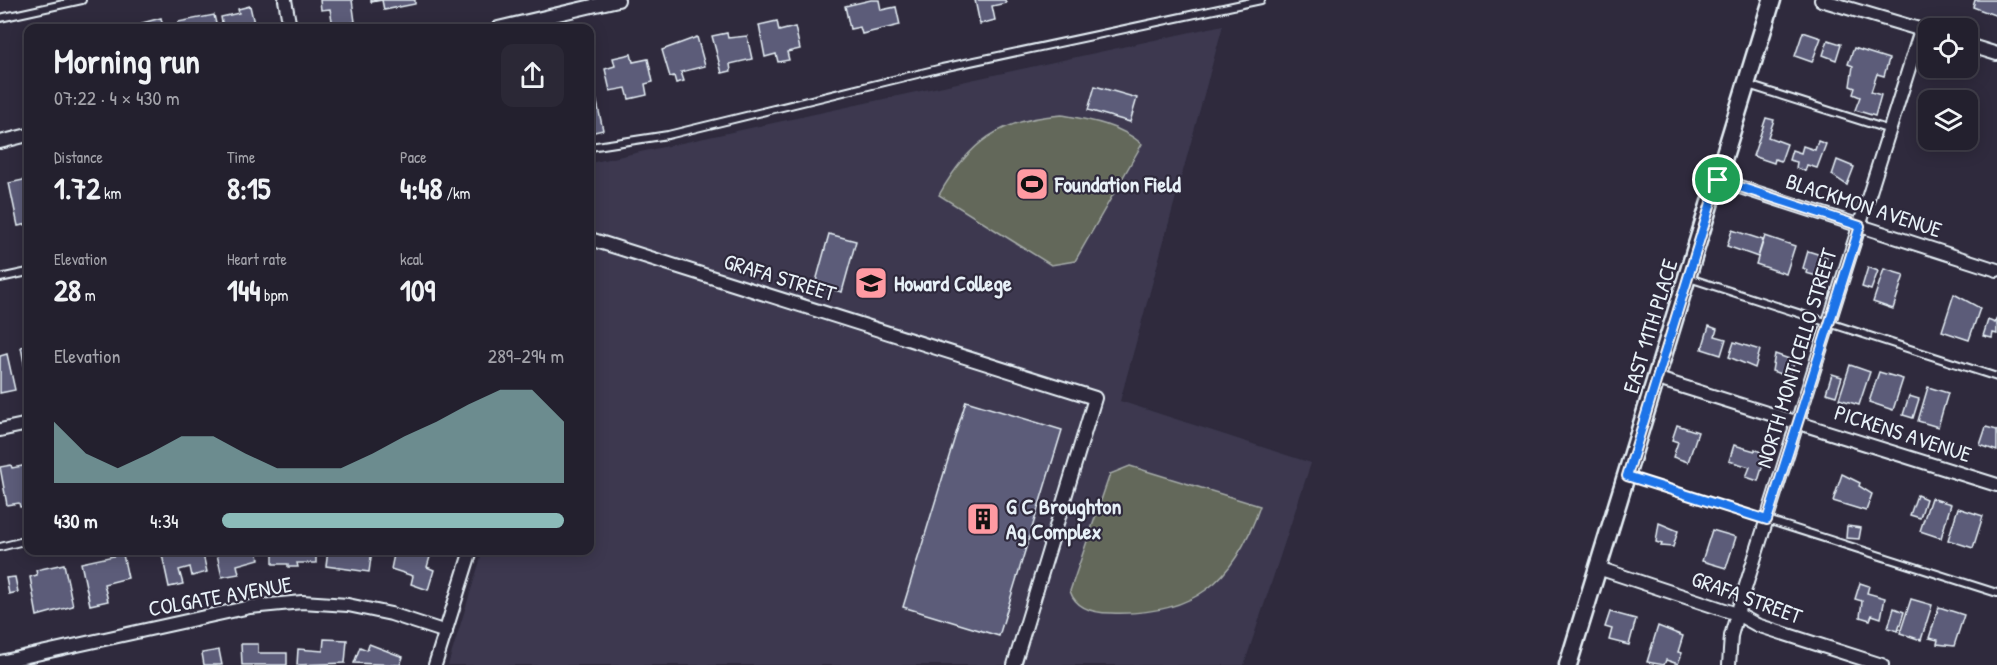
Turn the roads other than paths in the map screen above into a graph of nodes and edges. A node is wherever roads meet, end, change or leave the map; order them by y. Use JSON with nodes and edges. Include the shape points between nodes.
{"nodes":[{"id":1,"x":82,"y":0,"type":"edge"},
{"id":2,"x":285,"y":0,"type":"edge"},
{"id":3,"x":618,"y":0,"type":"edge"},
{"id":4,"x":1261,"y":0,"type":"edge"},
{"id":5,"x":1772,"y":0,"type":"edge"},
{"id":6,"x":1821,"y":0,"type":"edge"},
{"id":7,"x":0,"y":18,"type":"edge"},
{"id":8,"x":289,"y":24,"type":"edge"},
{"id":9,"x":534,"y":24,"type":"edge"},
{"id":10,"x":1918,"y":29,"type":"edge"},
{"id":11,"x":1978,"y":48,"type":"edge"},
{"id":12,"x":1918,"y":51,"type":"edge"},
{"id":13,"x":1997,"y":54,"type":"edge"},
{"id":14,"x":1747,"y":84,"type":"junction"},
{"id":15,"x":1890,"y":130,"type":"junction"},
{"id":16,"x":24,"y":136,"type":"edge"},
{"id":17,"x":0,"y":142,"type":"edge"},
{"id":18,"x":594,"y":146,"type":"edge"},
{"id":19,"x":1718,"y":180,"type":"junction"},
{"id":20,"x":1860,"y":226,"type":"junction"},
{"id":21,"x":594,"y":240,"type":"edge"},
{"id":22,"x":1997,"y":270,"type":"edge"},
{"id":23,"x":24,"y":273,"type":"edge"},
{"id":24,"x":0,"y":278,"type":"edge"},
{"id":25,"x":1688,"y":278,"type":"junction"},
{"id":26,"x":1829,"y":323,"type":"junction"},
{"id":27,"x":1997,"y":377,"type":"edge"},
{"id":28,"x":1658,"y":379,"type":"junction"},
{"id":29,"x":1798,"y":422,"type":"junction"},
{"id":30,"x":24,"y":425,"type":"edge"},
{"id":31,"x":0,"y":430,"type":"edge"},
{"id":32,"x":1627,"y":476,"type":"junction"},
{"id":33,"x":1997,"y":485,"type":"edge"},
{"id":34,"x":1767,"y":520,"type":"junction"},
{"id":35,"x":24,"y":541,"type":"edge"},
{"id":36,"x":0,"y":547,"type":"edge"},
{"id":37,"x":469,"y":555,"type":"edge"},
{"id":38,"x":1598,"y":568,"type":"junction"},
{"id":39,"x":1997,"y":593,"type":"edge"},
{"id":40,"x":1737,"y":614,"type":"junction"},
{"id":41,"x":446,"y":632,"type":"junction"},
{"id":42,"x":0,"y":662,"type":"edge"},
{"id":43,"x":435,"y":665,"type":"edge"},
{"id":44,"x":1014,"y":665,"type":"edge"},
{"id":45,"x":1568,"y":665,"type":"edge"},
{"id":46,"x":1729,"y":665,"type":"edge"},
{"id":47,"x":1882,"y":665,"type":"edge"}],
"edges":[{"from":1,"to":7,"type":"lane"},
{"from":2,"to":8,"type":"street"},
{"from":3,"to":9,"type":"street"},
{"from":4,"to":18,"type":"lane","via":[[942,68],[668,135]]},
{"from":5,"to":14,"type":"street","name":"EAST 11TH PLACE"},
{"from":6,"to":10,"type":"street"},
{"from":11,"to":13,"type":"street"},
{"from":12,"to":15,"type":"street","name":"NORTH MONTICELLO STREET"},
{"from":14,"to":15,"type":"lane"},
{"from":14,"to":19,"type":"street","name":"EAST 11TH PLACE"},
{"from":15,"to":20,"type":"street","name":"NORTH MONTICELLO STREET"},
{"from":16,"to":17,"type":"street"},
{"from":19,"to":20,"type":"street","name":"BLACKMON AVENUE"},
{"from":19,"to":25,"type":"street","name":"EAST 11TH PLACE"},
{"from":20,"to":22,"type":"street","name":"BLACKMON AVENUE"},
{"from":20,"to":26,"type":"street","name":"NORTH MONTICELLO STREET"},
{"from":21,"to":44,"type":"street","name":"GRAFA STREET","via":[[1095,398]]},
{"from":23,"to":24,"type":"lane"},
{"from":25,"to":26,"type":"lane"},
{"from":25,"to":28,"type":"street","name":"EAST 11TH PLACE"},
{"from":26,"to":27,"type":"lane"},
{"from":26,"to":29,"type":"street","name":"NORTH MONTICELLO STREET"},
{"from":28,"to":29,"type":"street","name":"PICKENS AVENUE"},
{"from":28,"to":32,"type":"street","name":"EAST 11TH PLACE"},
{"from":29,"to":33,"type":"street","name":"PICKENS AVENUE"},
{"from":29,"to":34,"type":"street","name":"NORTH MONTICELLO STREET"},
{"from":30,"to":31,"type":"street"},
{"from":32,"to":34,"type":"lane"},
{"from":32,"to":38,"type":"street","name":"EAST 11TH PLACE"},
{"from":34,"to":39,"type":"lane"},
{"from":34,"to":40,"type":"street","name":"NORTH MONTICELLO STREET"},
{"from":35,"to":36,"type":"lane"},
{"from":37,"to":41,"type":"street"},
{"from":38,"to":40,"type":"street","name":"GRAFA STREET"},
{"from":38,"to":45,"type":"street","name":"EAST 11TH PLACE"},
{"from":40,"to":46,"type":"street","name":"NORTH MONTICELLO STREET"},
{"from":40,"to":47,"type":"street","name":"GRAFA STREET","via":[[1757,625]]},
{"from":41,"to":42,"type":"street","name":"COLGATE AVENUE","via":[[348,605],[302,602],[250,607]]},
{"from":41,"to":43,"type":"street"}]}
